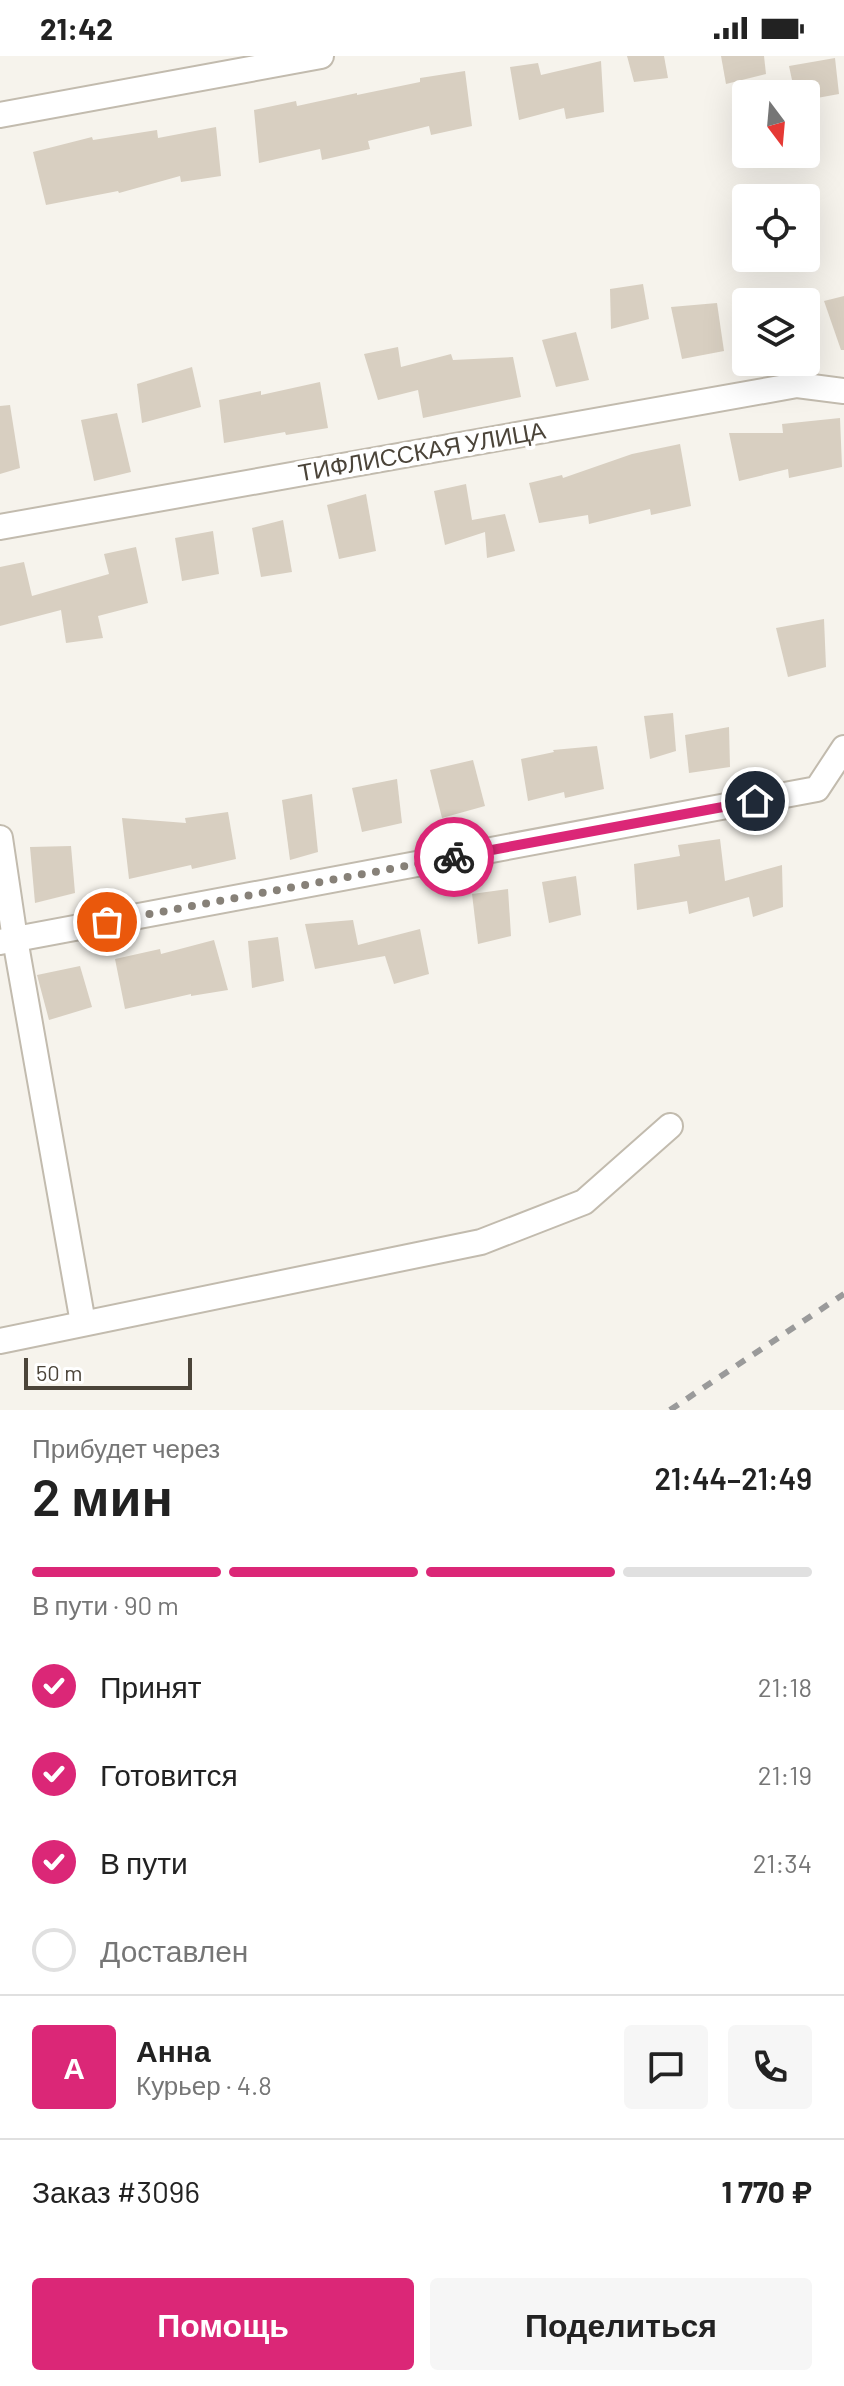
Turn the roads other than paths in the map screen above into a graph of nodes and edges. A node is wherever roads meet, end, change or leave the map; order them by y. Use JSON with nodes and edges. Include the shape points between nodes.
{"nodes":[{"id":1,"x":321,"y":56,"type":"edge"},
{"id":2,"x":0,"y":115,"type":"edge"},
{"id":3,"x":844,"y":391,"type":"edge"},
{"id":4,"x":0,"y":527,"type":"edge"},
{"id":5,"x":844,"y":748,"type":"edge"},
{"id":6,"x":0,"y":838,"type":"edge"},
{"id":7,"x":7,"y":941,"type":"edge"},
{"id":8,"x":670,"y":1126,"type":"dead end"},
{"id":9,"x":83,"y":1323,"type":"junction"},
{"id":10,"x":0,"y":1341,"type":"edge"}],
"edges":[{"from":1,"to":2,"type":"street"},
{"from":3,"to":4,"type":"street","name":"ТИФЛИССКАЯ УЛИЦА","via":[[797,385]]},
{"from":5,"to":7,"type":"street","via":[[817,789]]},
{"from":6,"to":7,"type":"street"},
{"from":7,"to":9,"type":"street"},
{"from":8,"to":9,"type":"street","via":[[584,1202],[481,1242]]},
{"from":9,"to":10,"type":"street"}]}
